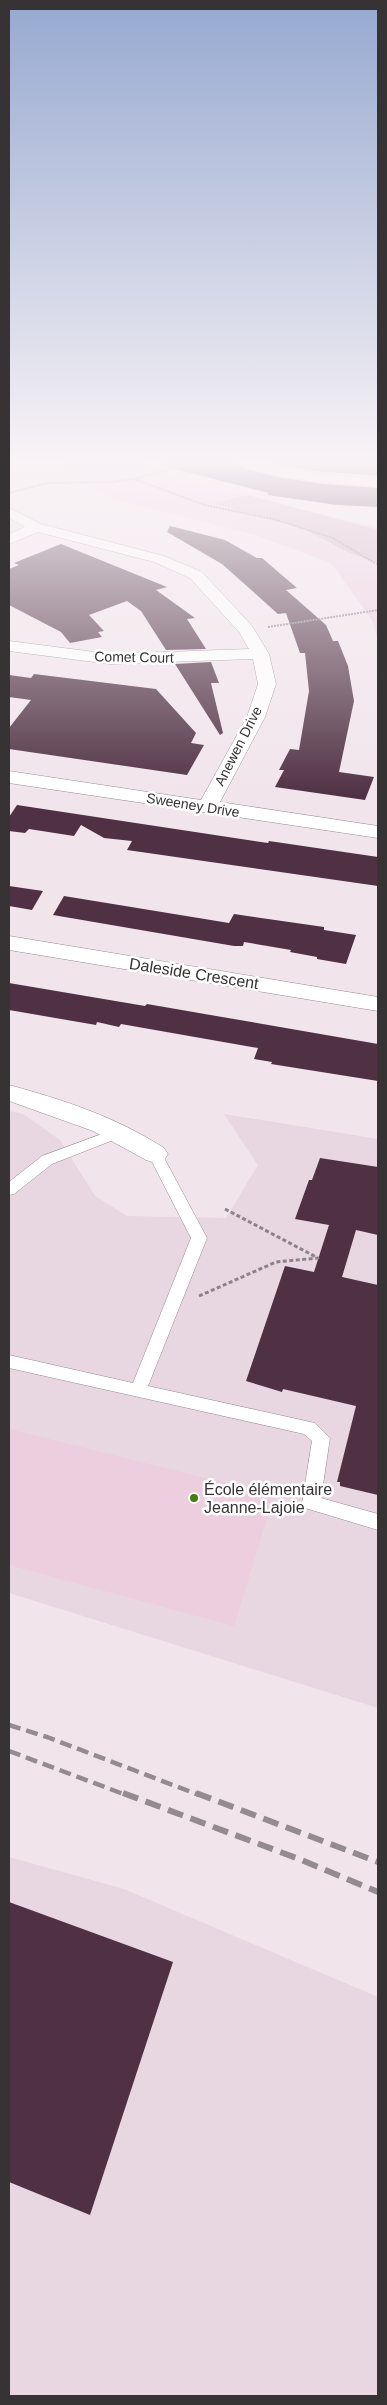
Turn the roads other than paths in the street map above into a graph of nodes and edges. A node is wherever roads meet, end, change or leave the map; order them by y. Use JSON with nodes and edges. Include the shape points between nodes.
{"nodes":[{"id":1,"x":186,"y":571,"type":"edge"},
{"id":2,"x":9,"y":646,"type":"edge"},
{"id":3,"x":260,"y":654,"type":"junction"},
{"id":4,"x":9,"y":777,"type":"edge"},
{"id":5,"x":207,"y":808,"type":"junction"},
{"id":6,"x":378,"y":832,"type":"edge"},
{"id":7,"x":9,"y":943,"type":"edge"},
{"id":8,"x":378,"y":1004,"type":"edge"},
{"id":9,"x":9,"y":1092,"type":"edge"},
{"id":10,"x":121,"y":1132,"type":"junction"},
{"id":11,"x":155,"y":1154,"type":"joint"},
{"id":12,"x":9,"y":1190,"type":"edge"},
{"id":13,"x":9,"y":1362,"type":"edge"},
{"id":14,"x":138,"y":1391,"type":"junction"},
{"id":15,"x":378,"y":1522,"type":"edge"}],
"edges":[{"from":1,"to":3,"type":"street","name":"Anewen Drive","via":[[196,576],[246,630]]},
{"from":2,"to":3,"type":"street","name":"Comet Court","via":[[110,659]]},
{"from":3,"to":5,"type":"street","name":"Anewen Drive","via":[[267,684],[256,717]]},
{"from":4,"to":5,"type":"street","name":"Sweeney Drive"},
{"from":5,"to":6,"type":"street","name":"Sweeney Drive"},
{"from":7,"to":8,"type":"street","name":"Daleside Crescent"},
{"from":9,"to":10,"type":"street","via":[[70,1110]]},
{"from":10,"to":11,"type":"street"},
{"from":10,"to":12,"type":"lane","via":[[47,1160]]},
{"from":11,"to":14,"type":"lane","via":[[199,1238]]},
{"from":13,"to":14,"type":"lane"},
{"from":14,"to":15,"type":"lane","via":[[309,1428],[321,1438],[311,1503]]}]}
